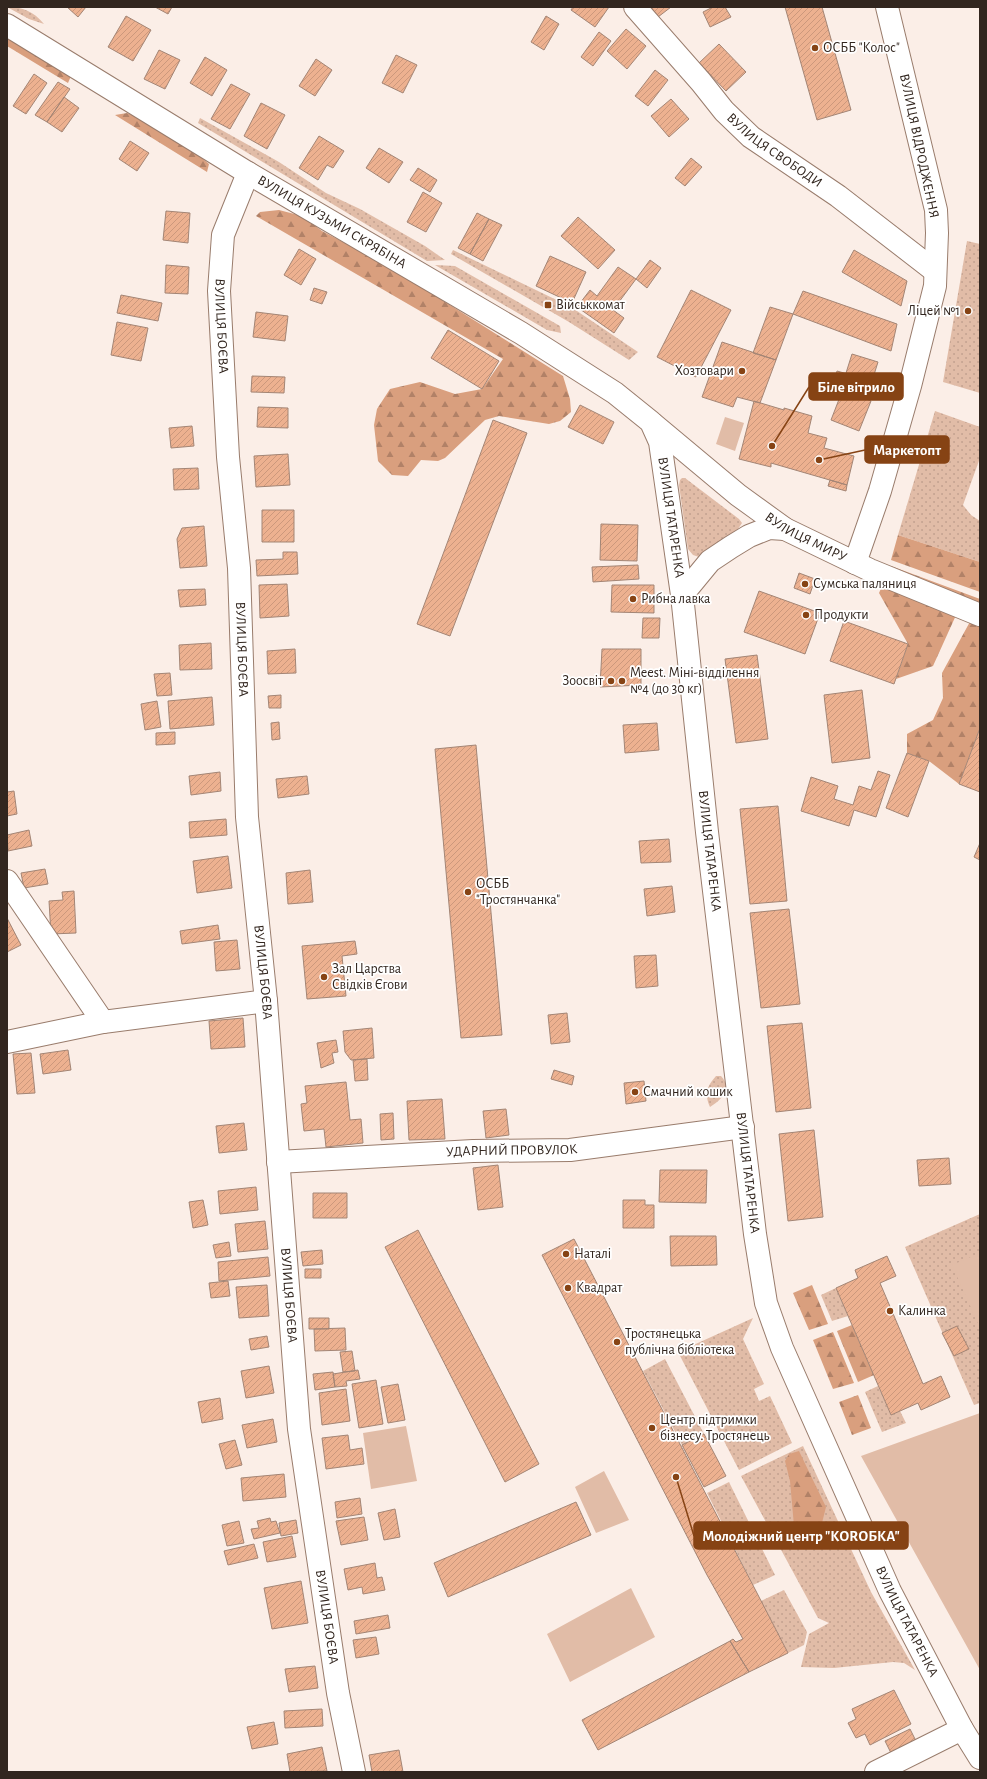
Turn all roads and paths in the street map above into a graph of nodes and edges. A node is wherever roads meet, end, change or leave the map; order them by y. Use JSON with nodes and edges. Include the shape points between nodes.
{"nodes":[{"id":1,"x":635,"y":7,"type":"edge"},
{"id":2,"x":887,"y":7,"type":"edge"},
{"id":3,"x":7,"y":25,"type":"edge"},
{"id":4,"x":248,"y":173,"type":"junction"},
{"id":5,"x":935,"y":271,"type":"junction"},
{"id":6,"x":653,"y":424,"type":"junction"},
{"id":7,"x":785,"y":529,"type":"junction"},
{"id":8,"x":855,"y":563,"type":"junction"},
{"id":9,"x":682,"y":595,"type":"junction"},
{"id":10,"x":980,"y":616,"type":"edge"},
{"id":11,"x":7,"y":881,"type":"edge"},
{"id":12,"x":266,"y":1001,"type":"junction"},
{"id":13,"x":103,"y":1022,"type":"junction"},
{"id":14,"x":7,"y":1042,"type":"edge"},
{"id":15,"x":743,"y":1126,"type":"junction"},
{"id":16,"x":278,"y":1162,"type":"junction"},
{"id":17,"x":962,"y":1729,"type":"junction"},
{"id":18,"x":980,"y":1758,"type":"edge"},
{"id":19,"x":354,"y":1772,"type":"edge"},
{"id":20,"x":876,"y":1772,"type":"edge"}],
"edges":[{"from":1,"to":5,"type":"street","name":"ВУЛИЦЯ СВОБОДИ","via":[[724,111],[751,137],[838,196]]},
{"from":2,"to":5,"type":"street","name":"ВУЛИЦЯ ВІДРОДЖЕННЯ","via":[[936,210]]},
{"from":3,"to":4,"type":"street","name":"ВУЛИЦЯ КУЗЬМИ СКРЯБІНА"},
{"from":4,"to":6,"type":"street","name":"ВУЛИЦЯ КУЗЬМИ СКРЯБІНА","via":[[530,339],[615,393]]},
{"from":4,"to":12,"type":"street","name":"ВУЛИЦЯ БОЄВА","via":[[223,235],[219,291],[228,457],[240,568],[247,817]]},
{"from":5,"to":8,"type":"street","name":"ВУЛИЦЯ ВІДРОДЖЕННЯ","via":[[934,286],[906,401]]},
{"from":6,"to":7,"type":"street","name":"ВУЛИЦЯ МИРУ","via":[[738,495]]},
{"from":6,"to":9,"type":"street","name":"ВУЛИЦЯ ТАТАРЕНКА","via":[[660,442]]},
{"from":7,"to":8,"type":"street","name":"ВУЛИЦЯ МИРУ"},
{"from":7,"to":9,"type":"street","via":[[769,528],[730,547],[710,561]]},
{"from":8,"to":10,"type":"street","name":"ВУЛИЦЯ МИРУ"},
{"from":9,"to":15,"type":"street","name":"ВУЛИЦЯ ТАТАРЕНКА"},
{"from":11,"to":13,"type":"street"},
{"from":12,"to":13,"type":"street"},
{"from":12,"to":16,"type":"street","name":"ВУЛИЦЯ БОЄВА"},
{"from":13,"to":14,"type":"street"},
{"from":15,"to":16,"type":"street","name":"УДАРНИЙ ПРОВУЛОК","via":[[570,1150],[473,1151]]},
{"from":15,"to":17,"type":"street","name":"ВУЛИЦЯ ТАТАРЕНКА","via":[[764,1296],[782,1348],[890,1591]]},
{"from":16,"to":19,"type":"street","name":"ВУЛИЦЯ БОЄВА","via":[[299,1429],[338,1693]]},
{"from":17,"to":18,"type":"street","name":"ВУЛИЦЯ ТАТАРЕНКА"},
{"from":17,"to":20,"type":"street"}]}
